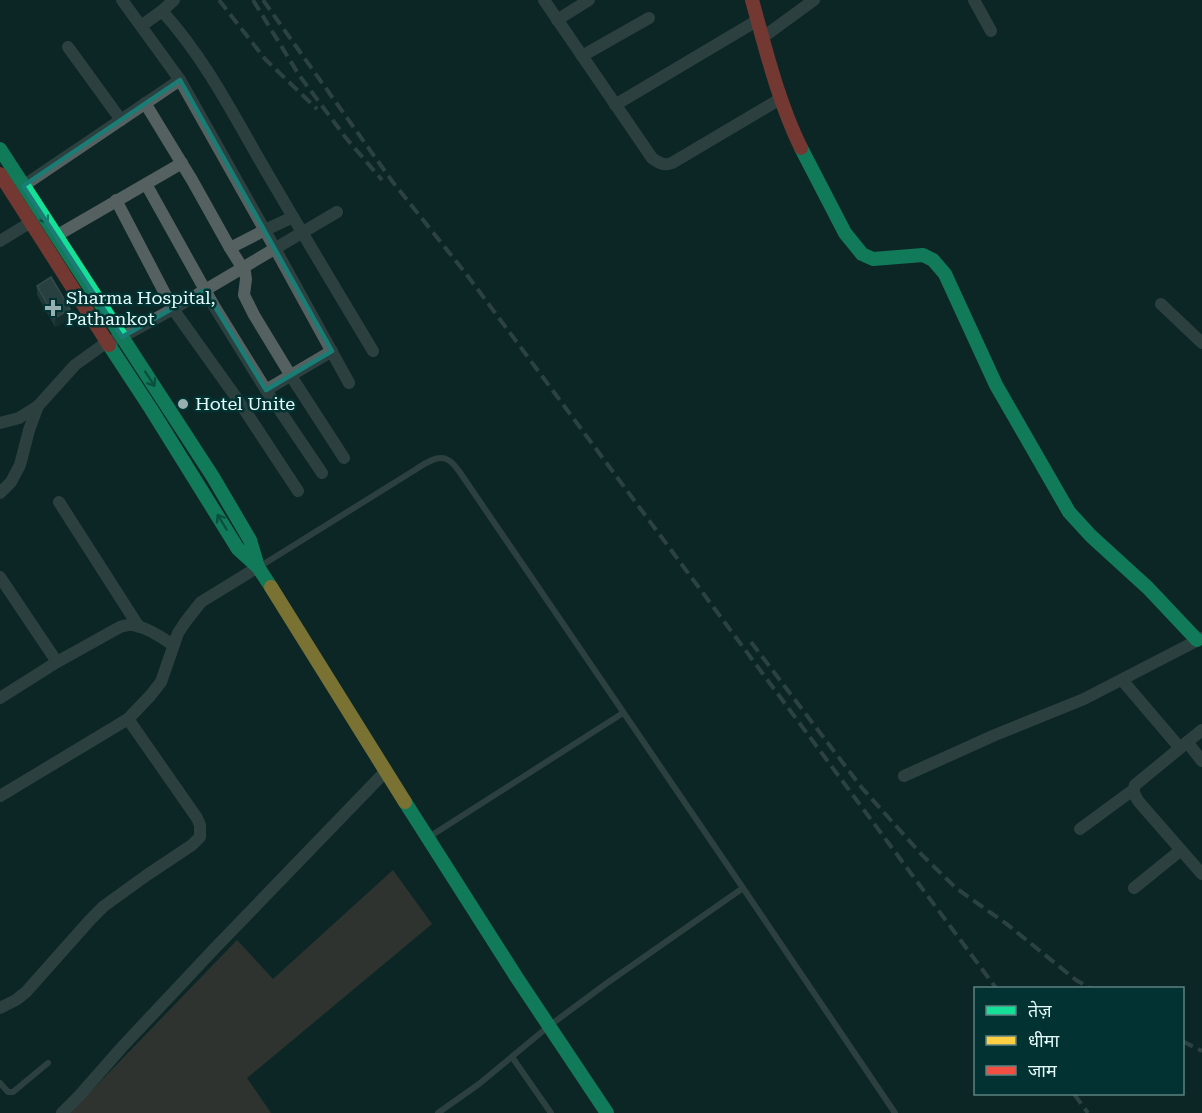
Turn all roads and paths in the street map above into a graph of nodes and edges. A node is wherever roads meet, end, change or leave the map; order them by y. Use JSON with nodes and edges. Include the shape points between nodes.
{"nodes":[{"id":1,"x":122,"y":0,"type":"edge"},
{"id":2,"x":174,"y":0,"type":"edge"},
{"id":3,"x":544,"y":0,"type":"edge"},
{"id":4,"x":589,"y":0,"type":"edge"},
{"id":5,"x":752,"y":0,"type":"edge"},
{"id":6,"x":814,"y":0,"type":"edge"},
{"id":7,"x":974,"y":0,"type":"edge"},
{"id":8,"x":162,"y":11,"type":"junction"},
{"id":9,"x":649,"y":18,"type":"dead end"},
{"id":10,"x":557,"y":20,"type":"junction"},
{"id":11,"x":758,"y":20,"type":"junction"},
{"id":12,"x":141,"y":26,"type":"junction"},
{"id":13,"x":991,"y":31,"type":"dead end"},
{"id":14,"x":762,"y":38,"type":"junction"},
{"id":15,"x":68,"y":47,"type":"dead end"},
{"id":16,"x":582,"y":56,"type":"junction"},
{"id":17,"x":180,"y":80,"type":"junction"},
{"id":18,"x":780,"y":99,"type":"junction"},
{"id":19,"x":145,"y":103,"type":"junction"},
{"id":20,"x":615,"y":105,"type":"junction"},
{"id":21,"x":121,"y":120,"type":"junction"},
{"id":22,"x":0,"y":149,"type":"edge"},
{"id":23,"x":182,"y":163,"type":"junction"},
{"id":24,"x":0,"y":174,"type":"edge"},
{"id":25,"x":146,"y":184,"type":"junction"},
{"id":26,"x":23,"y":186,"type":"junction"},
{"id":27,"x":116,"y":200,"type":"junction"},
{"id":28,"x":337,"y":212,"type":"dead end"},
{"id":29,"x":293,"y":217,"type":"junction"},
{"id":30,"x":31,"y":222,"type":"junction"},
{"id":31,"x":265,"y":230,"type":"junction"},
{"id":32,"x":302,"y":233,"type":"junction"},
{"id":33,"x":56,"y":236,"type":"junction"},
{"id":34,"x":0,"y":241,"type":"edge"},
{"id":35,"x":230,"y":248,"type":"junction"},
{"id":36,"x":275,"y":248,"type":"junction"},
{"id":37,"x":243,"y":268,"type":"junction"},
{"id":38,"x":205,"y":290,"type":"junction"},
{"id":39,"x":1161,"y":304,"type":"dead end"},
{"id":40,"x":173,"y":309,"type":"junction"},
{"id":41,"x":122,"y":337,"type":"junction"},
{"id":42,"x":107,"y":342,"type":"junction"},
{"id":43,"x":1202,"y":343,"type":"edge"},
{"id":44,"x":332,"y":351,"type":"junction"},
{"id":45,"x":373,"y":351,"type":"dead end"},
{"id":46,"x":291,"y":376,"type":"junction"},
{"id":47,"x":349,"y":383,"type":"dead end"},
{"id":48,"x":266,"y":390,"type":"junction"},
{"id":49,"x":38,"y":406,"type":"junction"},
{"id":50,"x":0,"y":423,"type":"edge"},
{"id":51,"x":344,"y":458,"type":"dead end"},
{"id":52,"x":322,"y":473,"type":"dead end"},
{"id":53,"x":298,"y":492,"type":"dead end"},
{"id":54,"x":0,"y":493,"type":"edge"},
{"id":55,"x":59,"y":502,"type":"dead end"},
{"id":56,"x":258,"y":567,"type":"junction"},
{"id":57,"x":0,"y":577,"type":"edge"},
{"id":58,"x":139,"y":627,"type":"junction"},
{"id":59,"x":1200,"y":639,"type":"edge"},
{"id":60,"x":174,"y":645,"type":"junction"},
{"id":61,"x":57,"y":662,"type":"junction"},
{"id":62,"x":1122,"y":680,"type":"junction"},
{"id":63,"x":0,"y":698,"type":"edge"},
{"id":64,"x":623,"y":712,"type":"junction"},
{"id":65,"x":128,"y":719,"type":"junction"},
{"id":66,"x":1202,"y":730,"type":"edge"},
{"id":67,"x":1184,"y":745,"type":"junction"},
{"id":68,"x":1202,"y":760,"type":"edge"},
{"id":69,"x":385,"y":772,"type":"junction"},
{"id":70,"x":904,"y":776,"type":"dead end"},
{"id":71,"x":1133,"y":790,"type":"junction"},
{"id":72,"x":0,"y":796,"type":"edge"},
{"id":73,"x":1080,"y":829,"type":"dead end"},
{"id":74,"x":427,"y":838,"type":"junction"},
{"id":75,"x":1181,"y":850,"type":"junction"},
{"id":76,"x":1202,"y":874,"type":"edge"},
{"id":77,"x":743,"y":888,"type":"junction"},
{"id":78,"x":1134,"y":888,"type":"dead end"},
{"id":79,"x":0,"y":1008,"type":"edge"},
{"id":80,"x":549,"y":1026,"type":"junction"},
{"id":81,"x":512,"y":1057,"type":"junction"},
{"id":82,"x":48,"y":1063,"type":"dead end"},
{"id":83,"x":0,"y":1083,"type":"edge"},
{"id":84,"x":62,"y":1113,"type":"edge"},
{"id":85,"x":438,"y":1113,"type":"edge"},
{"id":86,"x":551,"y":1113,"type":"edge"},
{"id":87,"x":607,"y":1113,"type":"edge"},
{"id":88,"x":896,"y":1113,"type":"edge"}],
"edges":[{"from":1,"to":12,"type":"street"},
{"from":2,"to":8,"type":"street"},
{"from":3,"to":10,"type":"street"},
{"from":4,"to":10,"type":"street"},
{"from":5,"to":11,"type":"main road"},
{"from":6,"to":14,"type":"street"},
{"from":7,"to":13,"type":"street"},
{"from":8,"to":12,"type":"street"},
{"from":8,"to":29,"type":"street","via":[[221,90]]},
{"from":9,"to":16,"type":"street"},
{"from":10,"to":16,"type":"street"},
{"from":11,"to":14,"type":"main road"},
{"from":11,"to":20,"type":"street"},
{"from":12,"to":17,"type":"street"},
{"from":14,"to":18,"type":"main road"},
{"from":15,"to":21,"type":"street"},
{"from":16,"to":20,"type":"street"},
{"from":17,"to":19,"type":"street"},
{"from":17,"to":31,"type":"street"},
{"from":18,"to":20,"type":"street","via":[[667,165],[652,158]]},
{"from":18,"to":59,"type":"main road","via":[[800,147],[856,248],[873,259],[914,254],[937,262],[996,385],[1069,512]]},
{"from":19,"to":21,"type":"street"},
{"from":19,"to":23,"type":"street"},
{"from":21,"to":26,"type":"street"},
{"from":22,"to":26,"type":"main road"},
{"from":23,"to":25,"type":"street"},
{"from":23,"to":35,"type":"street"},
{"from":24,"to":30,"type":"main road"},
{"from":25,"to":27,"type":"street"},
{"from":25,"to":38,"type":"street"},
{"from":26,"to":33,"type":"main road","one_way":true},
{"from":27,"to":33,"type":"street"},
{"from":27,"to":40,"type":"street"},
{"from":28,"to":32,"type":"street"},
{"from":29,"to":31,"type":"street"},
{"from":29,"to":32,"type":"street"},
{"from":30,"to":34,"type":"street"},
{"from":30,"to":42,"type":"main road"},
{"from":31,"to":35,"type":"street"},
{"from":31,"to":36,"type":"street"},
{"from":32,"to":36,"type":"street"},
{"from":32,"to":45,"type":"street"},
{"from":33,"to":41,"type":"main road"},
{"from":35,"to":37,"type":"street"},
{"from":36,"to":37,"type":"street"},
{"from":36,"to":44,"type":"street"},
{"from":37,"to":38,"type":"street"},
{"from":37,"to":46,"type":"street","via":[[247,303]]},
{"from":38,"to":40,"type":"street"},
{"from":38,"to":48,"type":"street"},
{"from":39,"to":43,"type":"street"},
{"from":40,"to":41,"type":"street"},
{"from":40,"to":53,"type":"street"},
{"from":41,"to":42,"type":"street"},
{"from":41,"to":56,"type":"main road","one_way":true,"via":[[224,495],[250,540]]},
{"from":42,"to":49,"type":"street","via":[[75,365]]},
{"from":56,"to":42,"type":"main road","one_way":true,"via":[[238,549]]},
{"from":44,"to":46,"type":"street"},
{"from":44,"to":47,"type":"street"},
{"from":46,"to":48,"type":"street"},
{"from":46,"to":51,"type":"street"},
{"from":48,"to":52,"type":"street"},
{"from":49,"to":50,"type":"street","via":[[19,418]]},
{"from":49,"to":54,"type":"street","via":[[20,465]]},
{"from":55,"to":58,"type":"street"},
{"from":56,"to":60,"type":"street","via":[[201,602]]},
{"from":56,"to":64,"type":"lane","via":[[410,473],[433,460],[447,459]]},
{"from":56,"to":69,"type":"main road"},
{"from":57,"to":61,"type":"street"},
{"from":58,"to":60,"type":"street"},
{"from":58,"to":61,"type":"street","via":[[120,627]]},
{"from":59,"to":62,"type":"street"},
{"from":60,"to":65,"type":"street","via":[[161,682]]},
{"from":61,"to":63,"type":"street"},
{"from":62,"to":67,"type":"street"},
{"from":62,"to":70,"type":"street"},
{"from":64,"to":74,"type":"lane"},
{"from":64,"to":77,"type":"lane"},
{"from":65,"to":72,"type":"street"},
{"from":65,"to":79,"type":"street","via":[[197,818],[200,837],[104,906],[26,992]]},
{"from":66,"to":67,"type":"street"},
{"from":67,"to":68,"type":"street"},
{"from":67,"to":71,"type":"street"},
{"from":69,"to":74,"type":"main road"},
{"from":69,"to":84,"type":"street"},
{"from":71,"to":73,"type":"street"},
{"from":71,"to":75,"type":"street"},
{"from":74,"to":80,"type":"main road"},
{"from":75,"to":76,"type":"street"},
{"from":75,"to":78,"type":"street"},
{"from":77,"to":80,"type":"lane"},
{"from":77,"to":88,"type":"lane"},
{"from":80,"to":81,"type":"lane"},
{"from":80,"to":87,"type":"main road"},
{"from":81,"to":85,"type":"lane"},
{"from":81,"to":86,"type":"lane"},
{"from":82,"to":83,"type":"lane","via":[[13,1092]]}]}
